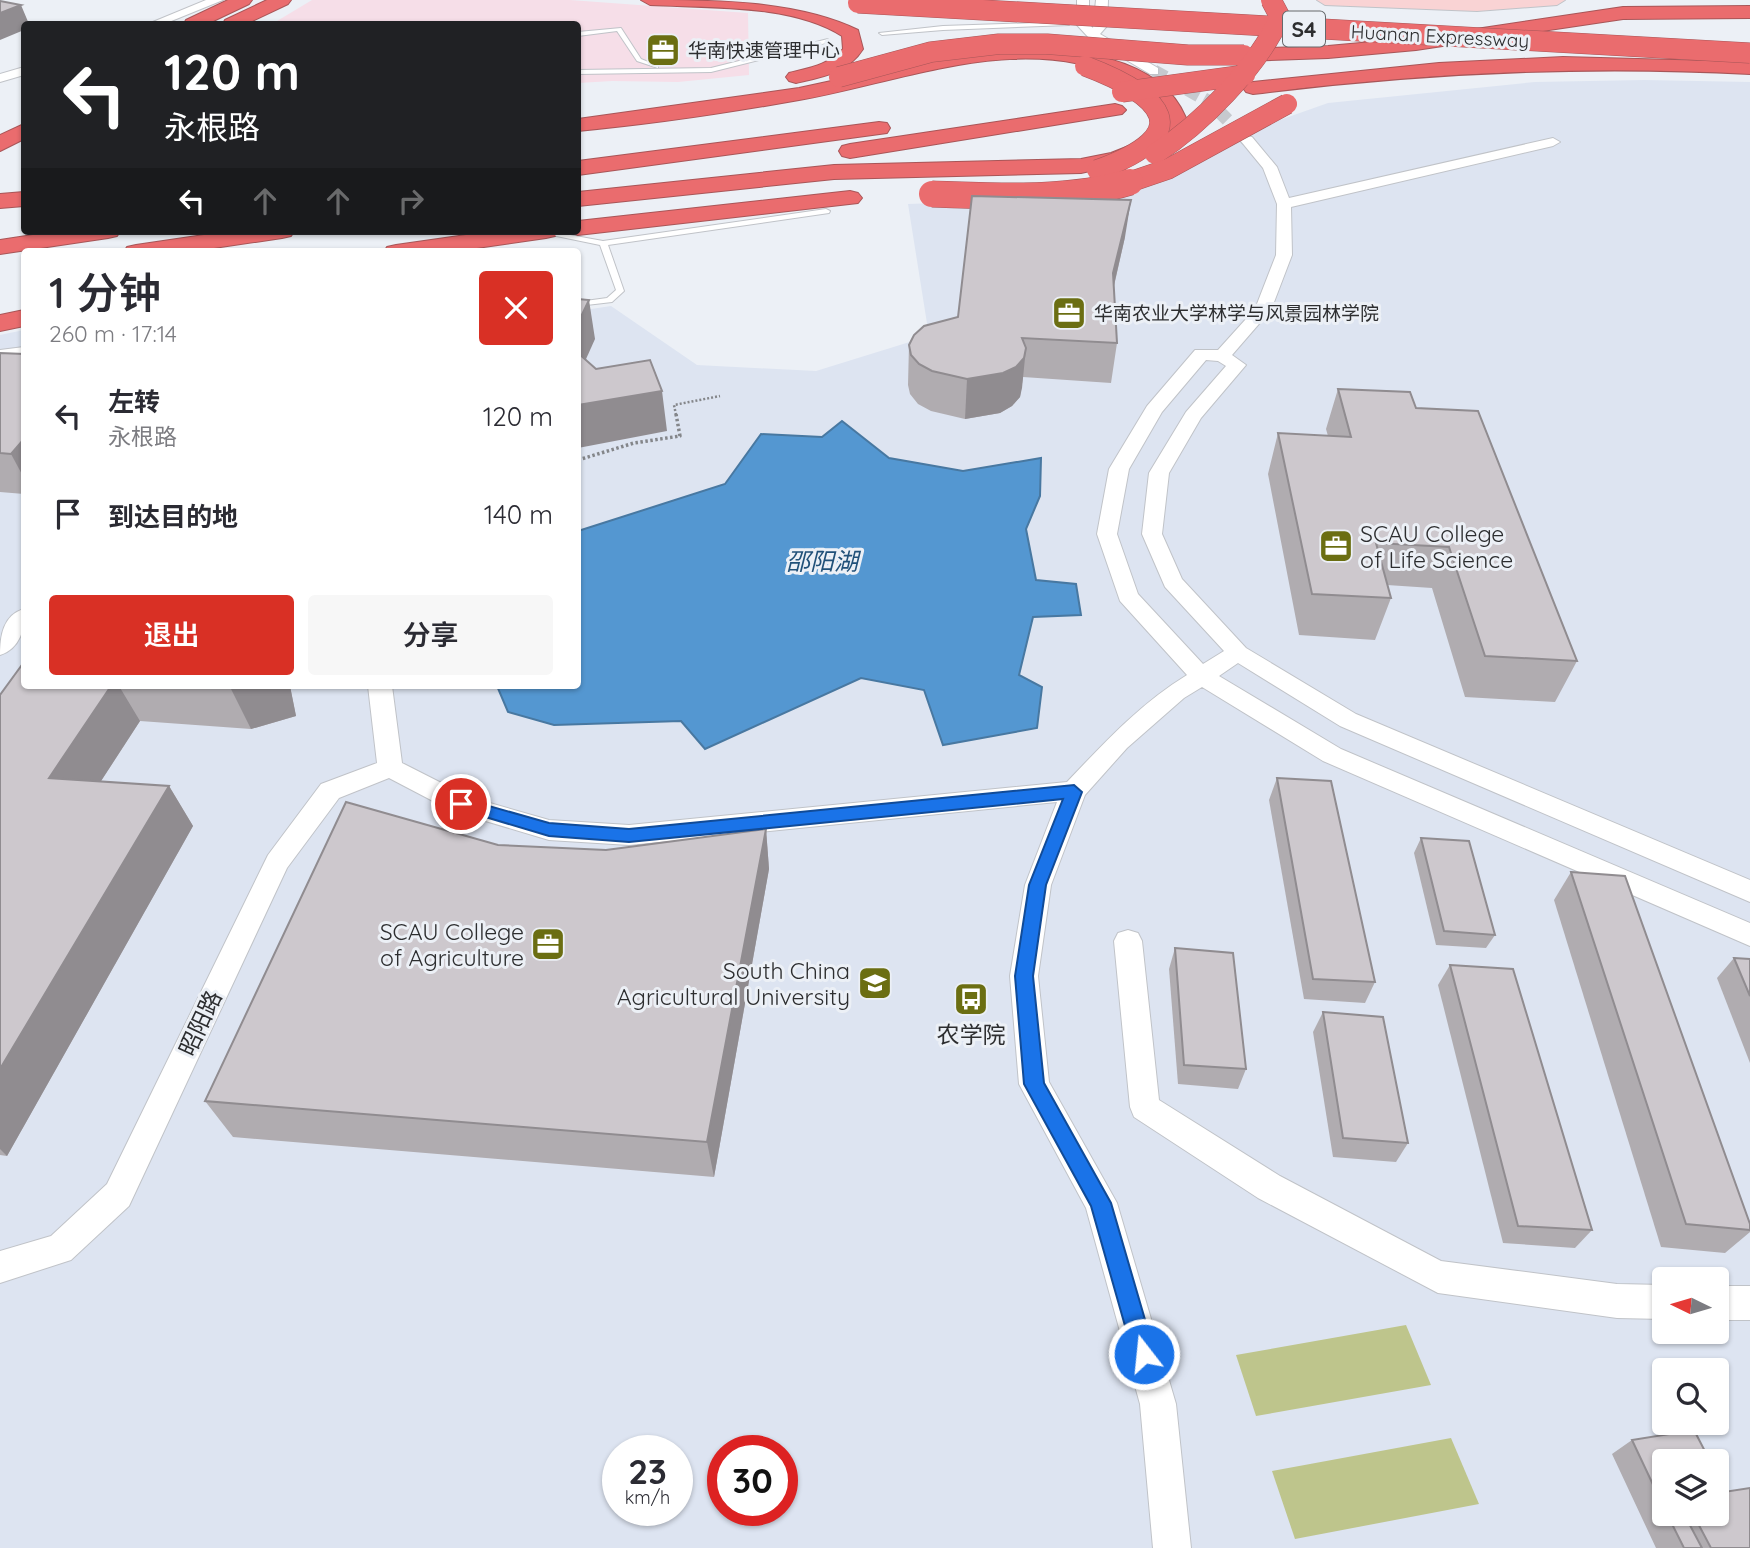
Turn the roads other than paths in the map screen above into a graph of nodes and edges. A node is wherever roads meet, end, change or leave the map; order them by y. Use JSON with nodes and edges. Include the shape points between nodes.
{"nodes":[{"id":1,"x":217,"y":0,"type":"edge"},
{"id":2,"x":243,"y":0,"type":"edge"},
{"id":3,"x":282,"y":0,"type":"edge"},
{"id":4,"x":303,"y":0,"type":"edge"},
{"id":5,"x":650,"y":0,"type":"edge"},
{"id":6,"x":794,"y":0,"type":"edge"},
{"id":7,"x":969,"y":0,"type":"edge"},
{"id":8,"x":1083,"y":0,"type":"edge"},
{"id":9,"x":1102,"y":0,"type":"edge"},
{"id":10,"x":1271,"y":0,"type":"edge"},
{"id":11,"x":1324,"y":0,"type":"edge"},
{"id":12,"x":1557,"y":0,"type":"edge"},
{"id":13,"x":1750,"y":12,"type":"edge"},
{"id":14,"x":162,"y":21,"type":"edge"},
{"id":15,"x":199,"y":21,"type":"edge"},
{"id":16,"x":238,"y":21,"type":"edge"},
{"id":17,"x":262,"y":21,"type":"edge"},
{"id":18,"x":1088,"y":30,"type":"junction"},
{"id":19,"x":882,"y":33,"type":"dead end"},
{"id":20,"x":581,"y":34,"type":"edge"},
{"id":21,"x":828,"y":41,"type":"dead end"},
{"id":22,"x":1750,"y":44,"type":"edge"},
{"id":23,"x":1750,"y":53,"type":"edge"},
{"id":24,"x":667,"y":70,"type":"junction"},
{"id":25,"x":1750,"y":70,"type":"edge"},
{"id":26,"x":1154,"y":71,"type":"tunnel mouth"},
{"id":27,"x":21,"y":72,"type":"edge"},
{"id":28,"x":581,"y":72,"type":"edge"},
{"id":29,"x":1247,"y":73,"type":"junction"},
{"id":30,"x":0,"y":78,"type":"edge"},
{"id":31,"x":858,"y":103,"type":"dead end"},
{"id":32,"x":1107,"y":103,"type":"junction"},
{"id":33,"x":834,"y":112,"type":"dead end"},
{"id":34,"x":21,"y":114,"type":"edge"},
{"id":35,"x":581,"y":121,"type":"edge"},
{"id":36,"x":581,"y":122,"type":"edge"},
{"id":37,"x":581,"y":122,"type":"edge"},
{"id":38,"x":0,"y":124,"type":"edge"},
{"id":39,"x":21,"y":133,"type":"edge"},
{"id":40,"x":1247,"y":140,"type":"tunnel mouth"},
{"id":41,"x":1553,"y":142,"type":"dead end"},
{"id":42,"x":0,"y":144,"type":"edge"},
{"id":43,"x":581,"y":157,"type":"edge"},
{"id":44,"x":581,"y":168,"type":"edge"},
{"id":45,"x":1066,"y":178,"type":"junction"},
{"id":46,"x":581,"y":189,"type":"edge"},
{"id":47,"x":924,"y":190,"type":"junction"},
{"id":48,"x":873,"y":195,"type":"dead end"},
{"id":49,"x":21,"y":199,"type":"edge"},
{"id":50,"x":581,"y":199,"type":"edge"},
{"id":51,"x":0,"y":201,"type":"edge"},
{"id":52,"x":1284,"y":204,"type":"junction"},
{"id":53,"x":826,"y":211,"type":"dead end"},
{"id":54,"x":581,"y":226,"type":"edge"},
{"id":55,"x":581,"y":226,"type":"edge"},
{"id":56,"x":81,"y":235,"type":"edge"},
{"id":57,"x":254,"y":235,"type":"edge"},
{"id":58,"x":515,"y":235,"type":"edge"},
{"id":59,"x":520,"y":235,"type":"edge"},
{"id":60,"x":563,"y":235,"type":"edge"},
{"id":61,"x":603,"y":243,"type":"junction"},
{"id":62,"x":0,"y":247,"type":"edge"},
{"id":63,"x":164,"y":248,"type":"edge"},
{"id":64,"x":424,"y":248,"type":"edge"},
{"id":65,"x":446,"y":248,"type":"edge"},
{"id":66,"x":581,"y":304,"type":"edge"},
{"id":67,"x":21,"y":305,"type":"edge"},
{"id":68,"x":0,"y":309,"type":"edge"},
{"id":69,"x":21,"y":319,"type":"edge"},
{"id":70,"x":0,"y":323,"type":"edge"},
{"id":71,"x":21,"y":352,"type":"edge"},
{"id":72,"x":0,"y":355,"type":"edge"},
{"id":73,"x":1229,"y":360,"type":"junction"},
{"id":74,"x":21,"y":620,"type":"edge"},
{"id":75,"x":0,"y":647,"type":"edge"},
{"id":76,"x":1238,"y":653,"type":"junction"},
{"id":77,"x":1200,"y":675,"type":"junction"},
{"id":78,"x":380,"y":689,"type":"edge"},
{"id":79,"x":390,"y":768,"type":"junction"},
{"id":80,"x":1074,"y":792,"type":"junction"},
{"id":81,"x":1750,"y":891,"type":"edge"},
{"id":82,"x":1750,"y":935,"type":"edge"},
{"id":83,"x":1128,"y":941,"type":"dead end"},
{"id":84,"x":0,"y":1267,"type":"edge"},
{"id":85,"x":1652,"y":1302,"type":"edge"},
{"id":86,"x":1729,"y":1303,"type":"edge"},
{"id":87,"x":1750,"y":1304,"type":"edge"},
{"id":88,"x":1172,"y":1548,"type":"edge"}],
"edges":[{"from":1,"to":14,"type":"street"},
{"from":2,"to":15,"type":"highway"},
{"from":3,"to":16,"type":"highway"},
{"from":4,"to":17,"type":"highway"},
{"from":5,"to":35,"type":"highway","via":[[809,15],[843,26],[855,43],[852,52],[839,62],[799,76]]},
{"from":6,"to":23,"type":"highway","name":"Huanan Expressway","number":"S4","bridge":true},
{"from":7,"to":22,"type":"highway","name":"Huanan Expressway","number":"S4"},
{"from":8,"to":18,"type":"street"},
{"from":9,"to":18,"type":"street","via":[[1101,26]]},
{"from":10,"to":45,"type":"highway","bridge":true,"via":[[1280,17],[1271,37],[1178,139],[1145,159]]},
{"from":11,"to":12,"type":"street","via":[[1477,6]]},
{"from":13,"to":29,"type":"highway","via":[[1645,12],[1583,19],[1441,49]]},
{"from":18,"to":19,"type":"lane","via":[[1004,25]]},
{"from":18,"to":26,"type":"street"},
{"from":20,"to":24,"type":"lane","via":[[619,29],[639,60]]},
{"from":21,"to":24,"type":"lane","via":[[711,70]]},
{"from":24,"to":28,"type":"lane"},
{"from":25,"to":29,"type":"highway","via":[[1624,64]]},
{"from":25,"to":47,"type":"highway","bridge":true,"via":[[1457,76],[1342,90],[1287,104],[1170,167],[1124,183],[1050,193]]},
{"from":27,"to":30,"type":"street"},
{"from":29,"to":32,"type":"highway","bridge":true},
{"from":29,"to":36,"type":"highway","bridge":true,"via":[[1188,55],[999,44],[931,52],[808,85]]},
{"from":31,"to":45,"type":"highway","bridge":true,"via":[[967,62],[1025,59],[1106,72],[1153,101],[1161,121],[1158,135],[1148,146],[1125,161]]},
{"from":32,"to":44,"type":"highway"},
{"from":32,"to":46,"type":"highway","via":[[819,156]]},
{"from":33,"to":43,"type":"highway","via":[[739,134]]},
{"from":34,"to":38,"type":"highway"},
{"from":37,"to":50,"type":"highway","via":[[797,94],[942,60],[1007,53],[1057,55],[1129,75],[1163,96],[1173,108],[1175,121],[1156,146],[1091,164],[834,172]]},
{"from":39,"to":42,"type":"highway"},
{"from":40,"to":52,"type":"street","via":[[1270,167]]},
{"from":41,"to":52,"type":"street"},
{"from":45,"to":47,"type":"highway"},
{"from":47,"to":54,"type":"highway","via":[[772,194]]},
{"from":48,"to":55,"type":"highway"},
{"from":49,"to":51,"type":"highway"},
{"from":52,"to":73,"type":"street","via":[[1284,255],[1263,310]]},
{"from":53,"to":61,"type":"lane"},
{"from":56,"to":62,"type":"highway"},
{"from":57,"to":63,"type":"highway"},
{"from":58,"to":64,"type":"highway"},
{"from":59,"to":65,"type":"highway"},
{"from":60,"to":61,"type":"lane"},
{"from":61,"to":66,"type":"lane","via":[[620,292],[609,300]]},
{"from":67,"to":68,"type":"highway"},
{"from":69,"to":70,"type":"highway"},
{"from":71,"to":72,"type":"street"},
{"from":73,"to":76,"type":"street","via":[[1159,474],[1152,534],[1173,582]]},
{"from":73,"to":77,"type":"street","via":[[1201,354],[1154,410],[1119,469],[1107,534],[1128,596]]},
{"from":74,"to":75,"type":"street"},
{"from":76,"to":77,"type":"street"},
{"from":76,"to":81,"type":"street","via":[[1348,720]]},
{"from":77,"to":80,"type":"street","via":[[1119,742]]},
{"from":77,"to":82,"type":"street","via":[[1332,755]]},
{"from":78,"to":79,"type":"street"},
{"from":79,"to":80,"type":"street","via":[[461,804],[549,830],[629,835]]},
{"from":79,"to":84,"type":"street","name":"昭阳路","via":[[330,791],[276,862],[118,1195],[60,1250]]},
{"from":80,"to":88,"type":"street","via":[[1038,885],[1024,976],[1034,1084],[1101,1203],[1158,1404]]},
{"from":83,"to":85,"type":"street","via":[[1145,1107],[1269,1187],[1438,1277]]},
{"from":86,"to":87,"type":"street"}]}
